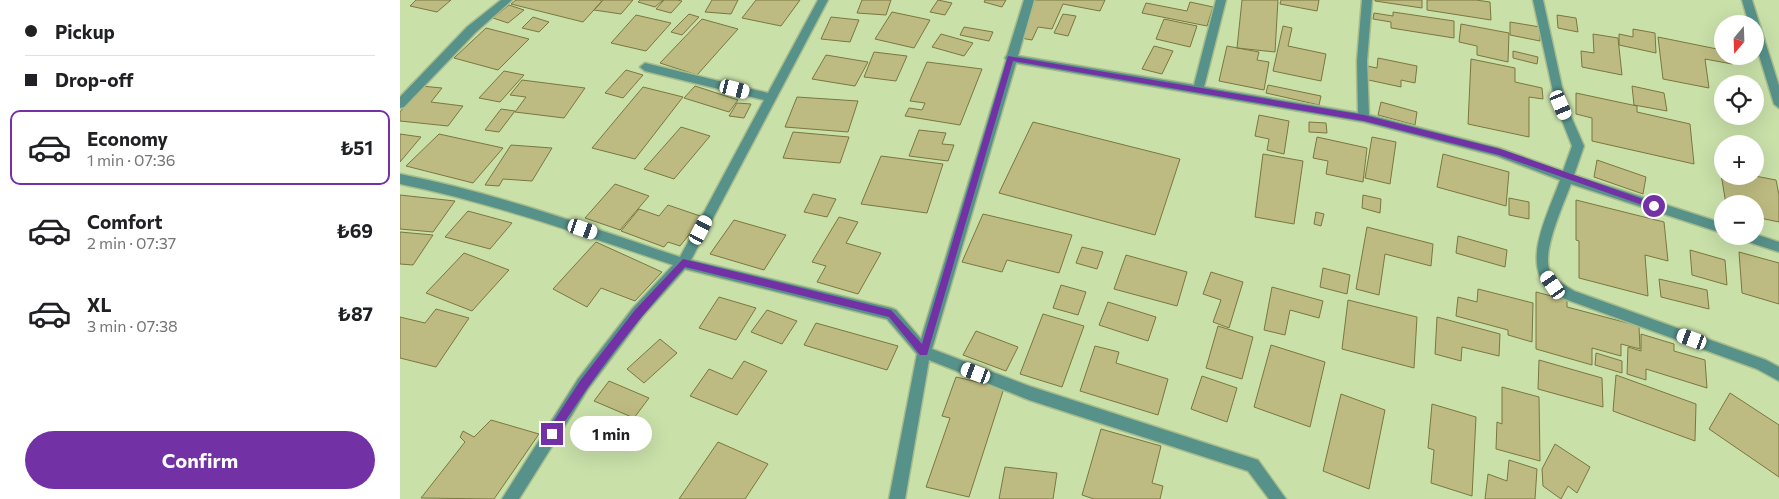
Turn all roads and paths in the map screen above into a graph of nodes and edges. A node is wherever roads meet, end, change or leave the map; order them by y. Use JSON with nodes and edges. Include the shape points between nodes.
{"nodes":[{"id":1,"x":507,"y":0,"type":"edge"},
{"id":2,"x":823,"y":0,"type":"edge"},
{"id":3,"x":1028,"y":0,"type":"edge"},
{"id":4,"x":1222,"y":0,"type":"edge"},
{"id":5,"x":1367,"y":0,"type":"edge"},
{"id":6,"x":1538,"y":0,"type":"edge"},
{"id":7,"x":1747,"y":0,"type":"edge"},
{"id":8,"x":1752,"y":15,"type":"edge"},
{"id":9,"x":1764,"y":55,"type":"edge"},
{"id":10,"x":1010,"y":58,"type":"junction"},
{"id":11,"x":645,"y":67,"type":"dead end"},
{"id":12,"x":1198,"y":90,"type":"junction"},
{"id":13,"x":771,"y":98,"type":"junction"},
{"id":14,"x":400,"y":104,"type":"edge"},
{"id":15,"x":1779,"y":104,"type":"edge"},
{"id":16,"x":1364,"y":118,"type":"junction"},
{"id":17,"x":400,"y":178,"type":"edge"},
{"id":18,"x":1568,"y":178,"type":"junction"},
{"id":19,"x":1714,"y":225,"type":"edge"},
{"id":20,"x":1764,"y":242,"type":"edge"},
{"id":21,"x":1779,"y":247,"type":"edge"},
{"id":22,"x":683,"y":263,"type":"junction"},
{"id":23,"x":924,"y":352,"type":"junction"},
{"id":24,"x":1779,"y":375,"type":"edge"},
{"id":25,"x":510,"y":499,"type":"edge"},
{"id":26,"x":897,"y":499,"type":"edge"},
{"id":27,"x":1278,"y":499,"type":"edge"}],
"edges":[{"from":1,"to":14,"type":"street","via":[[471,30]]},
{"from":2,"to":13,"type":"street"},
{"from":3,"to":10,"type":"street"},
{"from":4,"to":12,"type":"street"},
{"from":5,"to":16,"type":"street","via":[[1362,62]]},
{"from":6,"to":18,"type":"street","via":[[1561,105],[1578,146]]},
{"from":7,"to":8,"type":"street"},
{"from":9,"to":15,"type":"street"},
{"from":10,"to":12,"type":"street"},
{"from":10,"to":23,"type":"street"},
{"from":11,"to":13,"type":"street"},
{"from":12,"to":16,"type":"street"},
{"from":13,"to":22,"type":"street"},
{"from":16,"to":18,"type":"street","via":[[1500,152]]},
{"from":17,"to":22,"type":"street","via":[[549,218]]},
{"from":18,"to":19,"type":"street"},
{"from":18,"to":24,"type":"street","via":[[1542,250],[1543,271],[1553,285],[1570,295],[1761,364]]},
{"from":20,"to":21,"type":"street"},
{"from":22,"to":23,"type":"street","via":[[891,314]]},
{"from":22,"to":25,"type":"street","via":[[638,312],[583,384]]},
{"from":23,"to":26,"type":"street"},
{"from":23,"to":27,"type":"street","via":[[1029,393],[1253,465]]}]}
